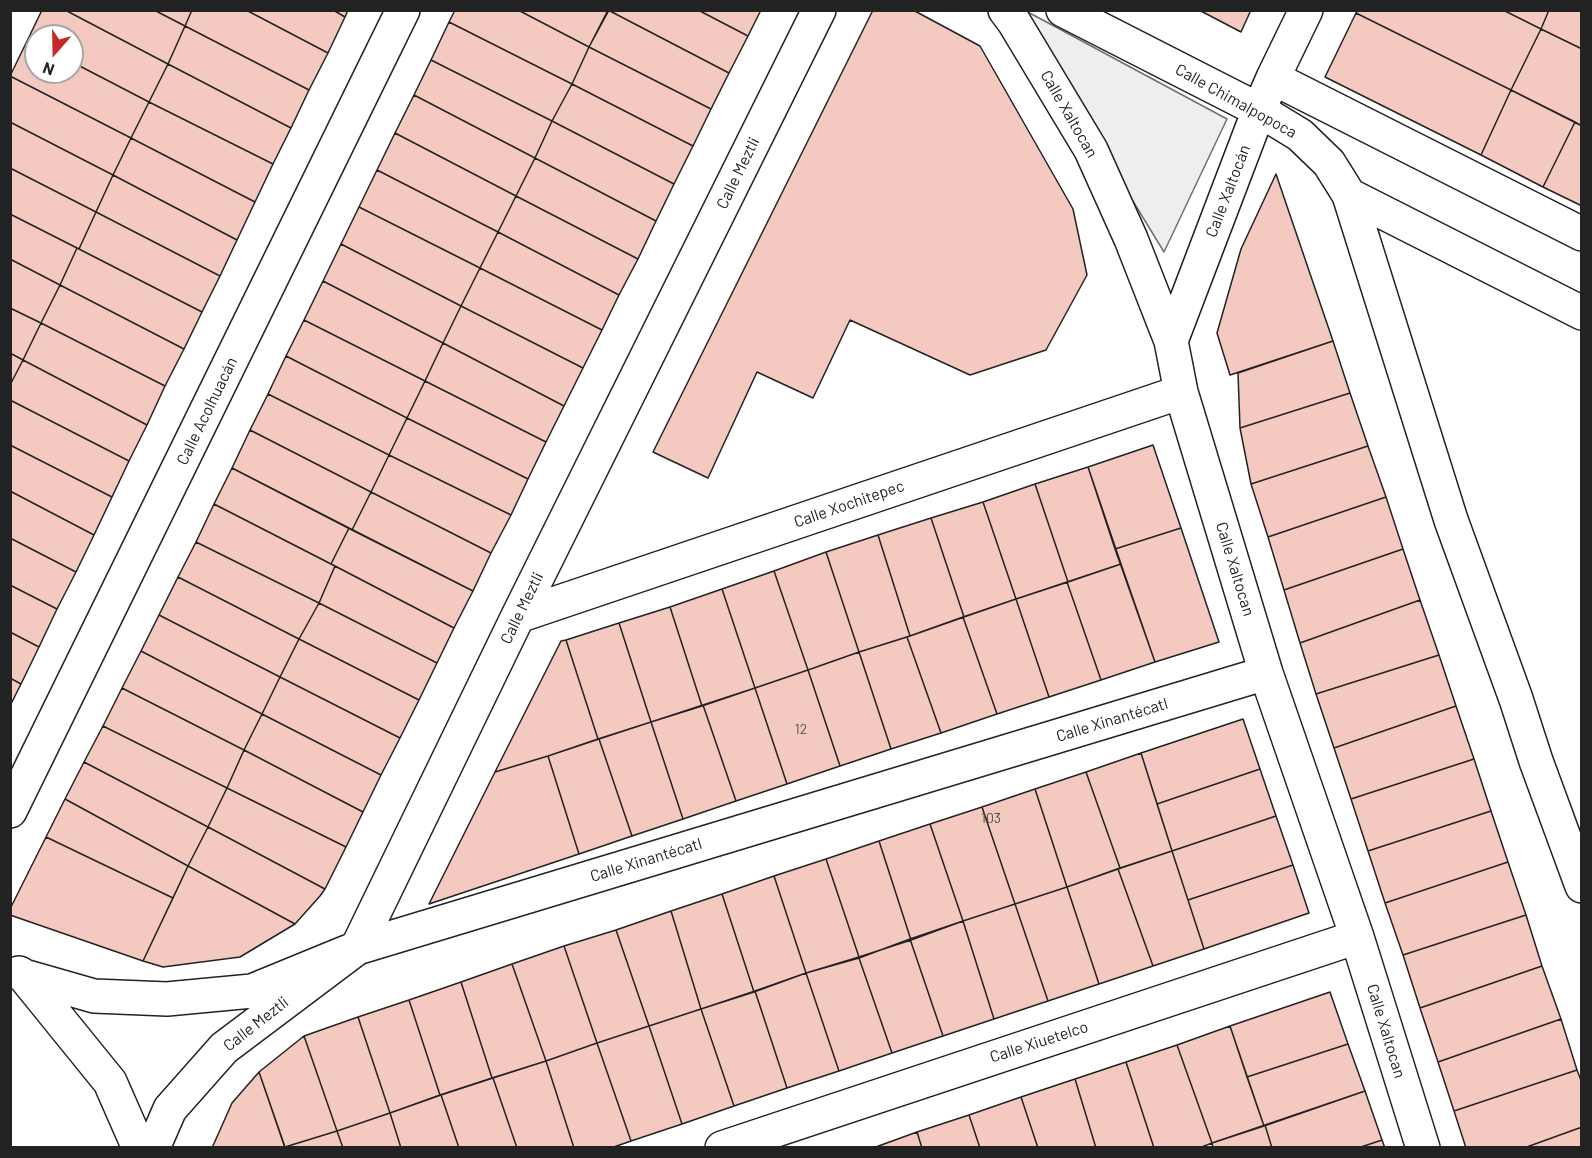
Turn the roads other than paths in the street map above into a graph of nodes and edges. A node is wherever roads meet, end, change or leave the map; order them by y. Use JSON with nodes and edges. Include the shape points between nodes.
{"nodes":[{"id":1,"x":403,"y":10,"type":"edge"},
{"id":2,"x":819,"y":10,"type":"edge"},
{"id":3,"x":1005,"y":10,"type":"edge"},
{"id":4,"x":1063,"y":10,"type":"edge"},
{"id":5,"x":1306,"y":10,"type":"edge"},
{"id":6,"x":1273,"y":78,"type":"junction"},
{"id":7,"x":1259,"y":110,"type":"junction"},
{"id":8,"x":1349,"y":195,"type":"junction"},
{"id":9,"x":1581,"y":234,"type":"edge"},
{"id":10,"x":1581,"y":314,"type":"edge"},
{"id":11,"x":1171,"y":341,"type":"junction"},
{"id":12,"x":1181,"y":392,"type":"junction"},
{"id":13,"x":518,"y":616,"type":"junction"},
{"id":14,"x":1266,"y":673,"type":"junction"},
{"id":15,"x":10,"y":811,"type":"edge"},
{"id":16,"x":1581,"y":886,"type":"edge"},
{"id":17,"x":1357,"y":937,"type":"junction"},
{"id":18,"x":357,"y":948,"type":"junction"},
{"id":19,"x":17,"y":972,"type":"edge"},
{"id":20,"x":139,"y":1148,"type":"edge"},
{"id":21,"x":153,"y":1148,"type":"edge"},
{"id":22,"x":722,"y":1148,"type":"edge"},
{"id":23,"x":1423,"y":1148,"type":"edge"}],
"edges":[{"from":1,"to":15,"type":"street","name":"Calle Acolhuacán"},
{"from":2,"to":13,"type":"street","name":"Calle Meztli"},
{"from":3,"to":11,"type":"street","name":"Calle Xaltocan","via":[[1091,150]]},
{"from":4,"to":7,"type":"street","name":"Calle Chimalpopoca"},
{"from":5,"to":6,"type":"street","name":"Calle Xaltocán"},
{"from":6,"to":7,"type":"street","name":"Calle Xaltocán"},
{"from":6,"to":9,"type":"street"},
{"from":7,"to":8,"type":"street","name":"Calle Chimalpopoca","via":[[1300,135],[1329,163]]},
{"from":7,"to":11,"type":"street","name":"Calle Xaltocán"},
{"from":8,"to":10,"type":"street"},
{"from":8,"to":16,"type":"street","via":[[1451,520]]},
{"from":11,"to":12,"type":"street","name":"Calle Xaltocan"},
{"from":12,"to":13,"type":"street","name":"Calle Xochitepec"},
{"from":12,"to":14,"type":"street","name":"Calle Xaltocan"},
{"from":13,"to":18,"type":"street","name":"Calle Meztli"},
{"from":14,"to":17,"type":"street","name":"Calle Xaltocan"},
{"from":14,"to":18,"type":"street","name":"Calle Xinantécatl"},
{"from":17,"to":22,"type":"street","name":"Calle Xiuetelco"},
{"from":17,"to":23,"type":"street","name":"Calle Xaltocan"},
{"from":18,"to":19,"type":"street","name":"Calle Xinantécatl","via":[[252,991],[167,999],[94,996]]},
{"from":18,"to":21,"type":"street","name":"Calle Meztli","via":[[224,1048],[170,1109]]},
{"from":19,"to":20,"type":"street","via":[[110,1082]]}]}
